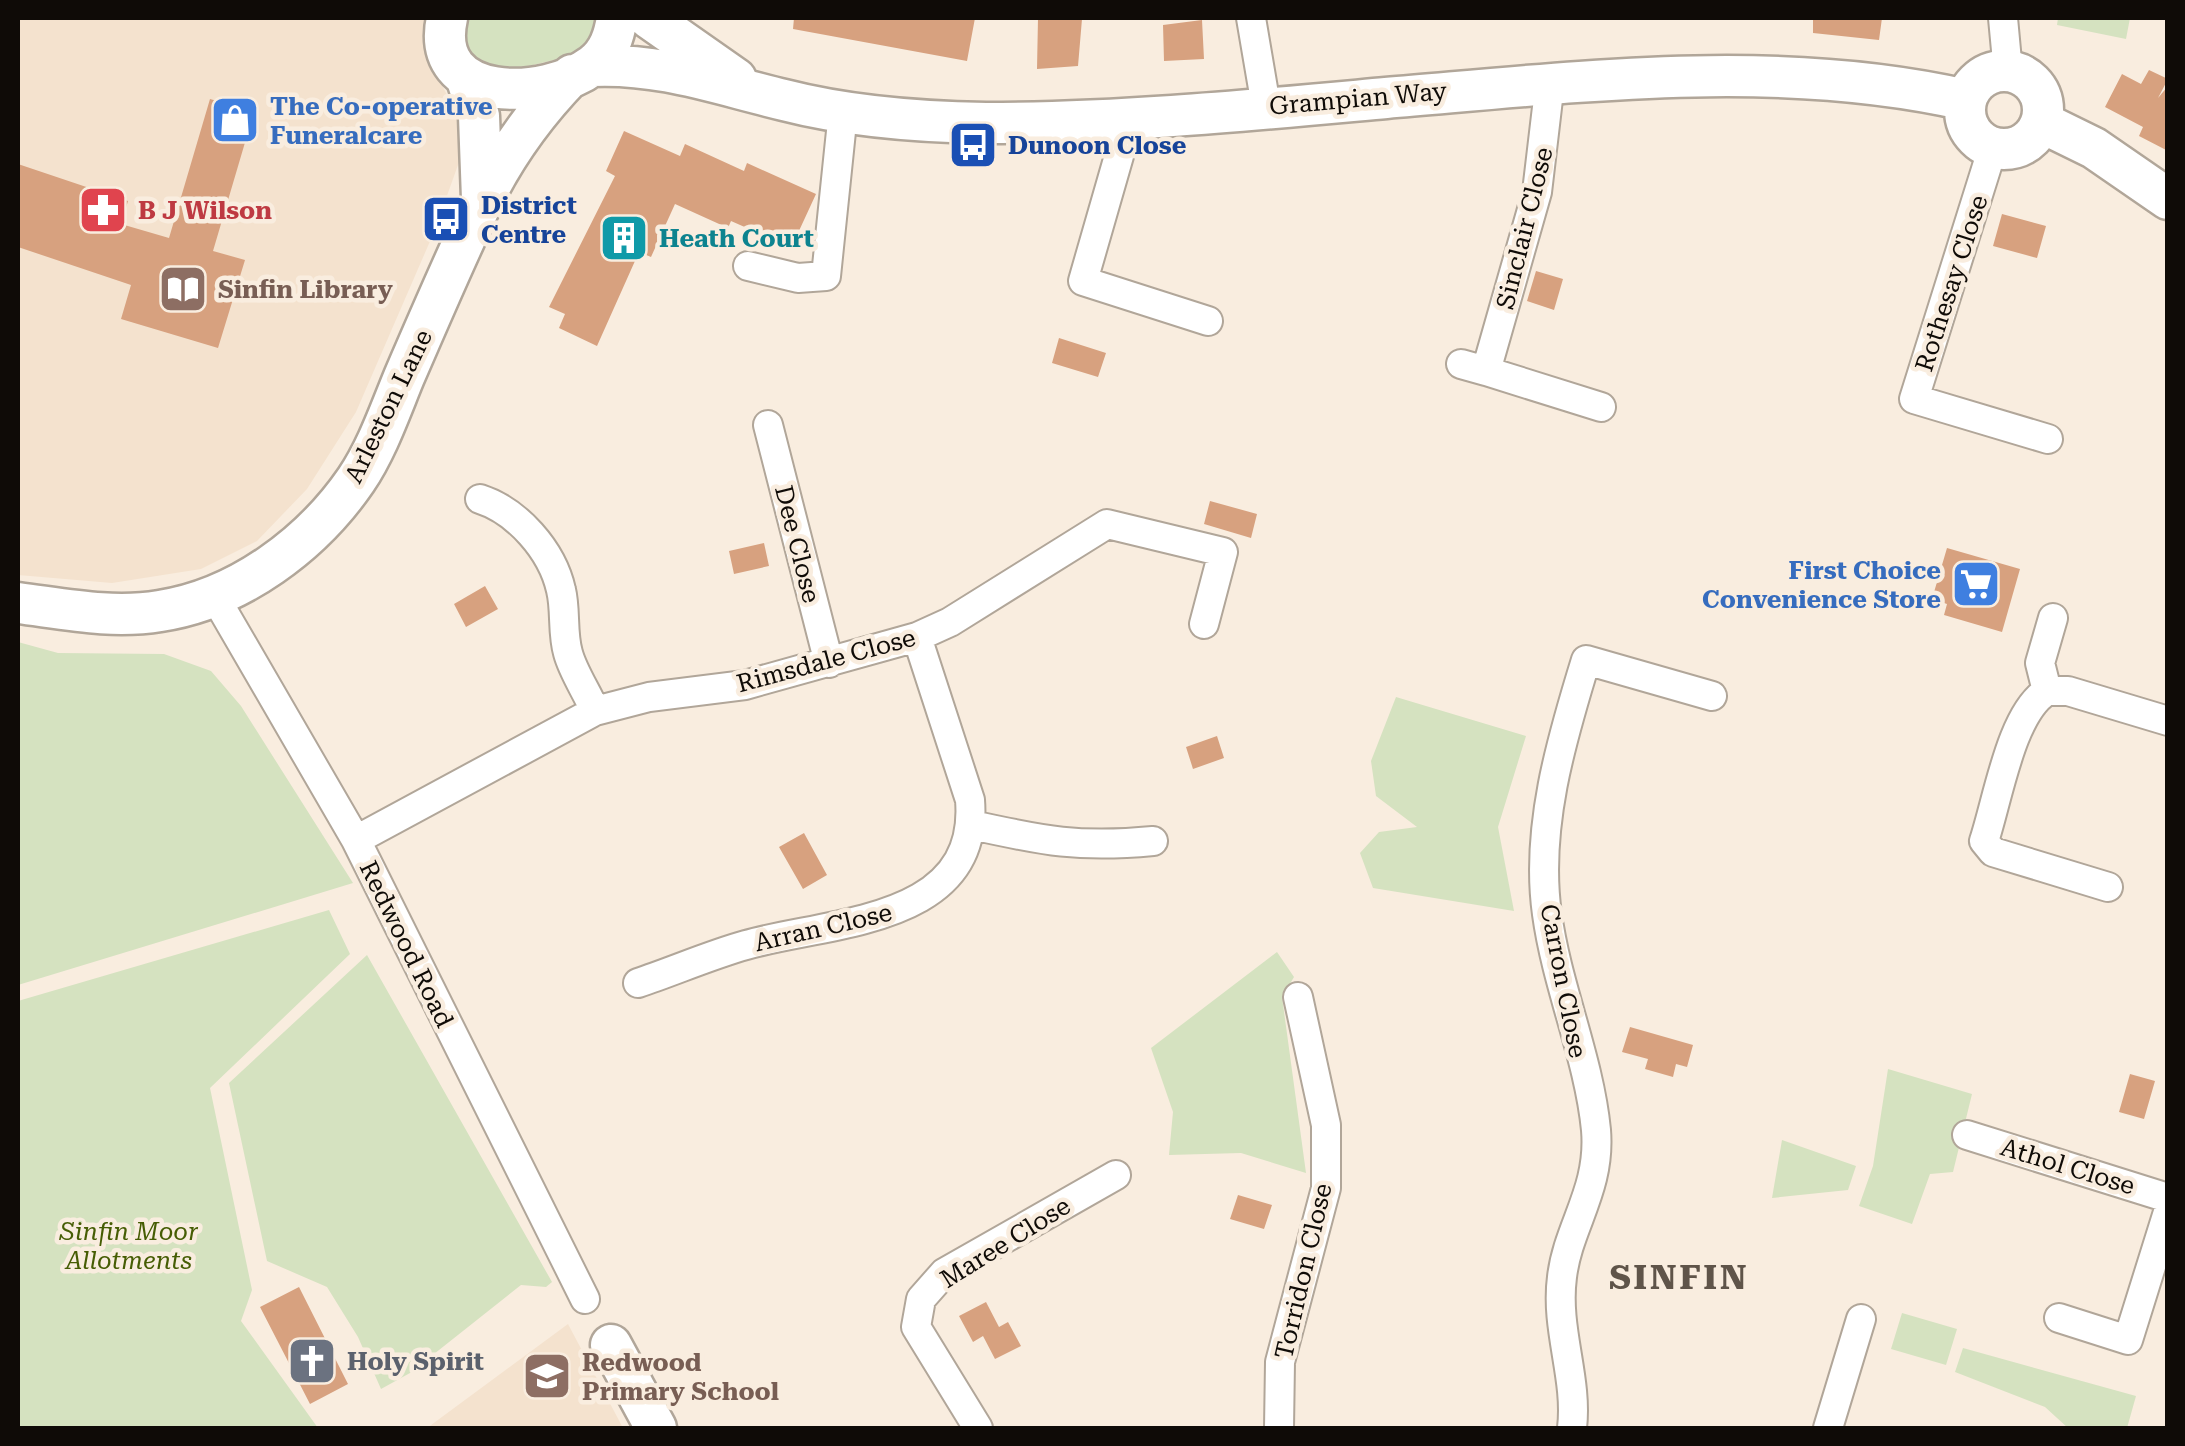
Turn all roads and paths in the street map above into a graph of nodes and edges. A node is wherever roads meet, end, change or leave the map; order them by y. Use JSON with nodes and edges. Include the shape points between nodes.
{"nodes":[{"id":1,"x":447,"y":18,"type":"edge"},
{"id":2,"x":617,"y":18,"type":"edge"},
{"id":3,"x":649,"y":18,"type":"edge"},
{"id":4,"x":1251,"y":18,"type":"edge"},
{"id":5,"x":2003,"y":18,"type":"edge"},
{"id":6,"x":582,"y":70,"type":"junction"},
{"id":7,"x":2008,"y":72,"type":"junction"},
{"id":8,"x":467,"y":80,"type":"junction"},
{"id":9,"x":1550,"y":82,"type":"junction"},
{"id":10,"x":752,"y":90,"type":"junction"},
{"id":11,"x":1966,"y":100,"type":"junction"},
{"id":12,"x":1266,"y":106,"type":"junction"},
{"id":13,"x":843,"y":112,"type":"junction"},
{"id":14,"x":1128,"y":121,"type":"junction"},
{"id":15,"x":2041,"y":122,"type":"junction"},
{"id":16,"x":1994,"y":147,"type":"junction"},
{"id":17,"x":2168,"y":199,"type":"edge"},
{"id":18,"x":482,"y":201,"type":"junction"},
{"id":19,"x":748,"y":266,"type":"dead end"},
{"id":20,"x":1208,"y":322,"type":"dead end"},
{"id":21,"x":1601,"y":408,"type":"dead end"},
{"id":22,"x":768,"y":425,"type":"dead end"},
{"id":23,"x":2048,"y":439,"type":"dead end"},
{"id":24,"x":480,"y":498,"type":"dead end"},
{"id":25,"x":215,"y":598,"type":"junction"},
{"id":26,"x":18,"y":603,"type":"edge"},
{"id":27,"x":2053,"y":618,"type":"dead end"},
{"id":28,"x":1204,"y":624,"type":"dead end"},
{"id":29,"x":918,"y":636,"type":"junction"},
{"id":30,"x":829,"y":663,"type":"junction"},
{"id":31,"x":2047,"y":691,"type":"junction"},
{"id":32,"x":1712,"y":696,"type":"dead end"},
{"id":33,"x":595,"y":710,"type":"junction"},
{"id":34,"x":2168,"y":721,"type":"edge"},
{"id":35,"x":972,"y":825,"type":"junction"},
{"id":36,"x":356,"y":840,"type":"junction"},
{"id":37,"x":1153,"y":841,"type":"dead end"},
{"id":38,"x":2108,"y":886,"type":"dead end"},
{"id":39,"x":638,"y":983,"type":"dead end"},
{"id":40,"x":1298,"y":997,"type":"dead end"},
{"id":41,"x":1968,"y":1135,"type":"dead end"},
{"id":42,"x":1116,"y":1176,"type":"dead end"},
{"id":43,"x":2168,"y":1198,"type":"edge"},
{"id":44,"x":2168,"y":1212,"type":"edge"},
{"id":45,"x":585,"y":1299,"type":"dead end"},
{"id":46,"x":2059,"y":1318,"type":"dead end"},
{"id":47,"x":1861,"y":1320,"type":"dead end"},
{"id":48,"x":611,"y":1345,"type":"dead end"},
{"id":49,"x":656,"y":1428,"type":"edge"},
{"id":50,"x":978,"y":1428,"type":"edge"},
{"id":51,"x":1279,"y":1428,"type":"edge"},
{"id":52,"x":1572,"y":1428,"type":"edge"},
{"id":53,"x":1828,"y":1428,"type":"edge"}],
"edges":[{"from":1,"to":8,"type":"street","name":"Arleston Lane","via":[[446,52]]},
{"from":2,"to":6,"type":"street","name":"Arleston Lane","via":[[612,39]]},
{"from":3,"to":10,"type":"street","name":"Grampian Way"},
{"from":4,"to":12,"type":"street"},
{"from":5,"to":7,"type":"street"},
{"from":6,"to":8,"type":"street","name":"Grampian Way","via":[[500,89]]},
{"from":6,"to":10,"type":"street","name":"Grampian Way","via":[[660,67]]},
{"from":6,"to":18,"type":"street","name":"Arleston Lane","via":[[524,129]]},
{"from":7,"to":11,"type":"street","via":[[1982,78]]},
{"from":7,"to":15,"type":"street","via":[[2039,91]]},
{"from":8,"to":18,"type":"street","name":"Arleston Lane","via":[[479,116]]},
{"from":9,"to":11,"type":"street","name":"Grampian Way","via":[[1778,78],[1910,87]]},
{"from":9,"to":12,"type":"street","name":"Grampian Way"},
{"from":9,"to":21,"type":"street","name":"Sinclair Close","via":[[1537,192],[1474,368]]},
{"from":10,"to":13,"type":"street","name":"Grampian Way"},
{"from":11,"to":16,"type":"street","via":[[1971,131]]},
{"from":12,"to":14,"type":"street","name":"Grampian Way"},
{"from":13,"to":14,"type":"street","name":"Grampian Way","via":[[910,121]]},
{"from":13,"to":19,"type":"street","via":[[826,276],[798,278]]},
{"from":14,"to":20,"type":"street","via":[[1075,279]]},
{"from":15,"to":16,"type":"street","via":[[2023,144]]},
{"from":15,"to":17,"type":"street","via":[[2094,148]]},
{"from":16,"to":23,"type":"street","name":"Rothesay Close","via":[[1914,399]]},
{"from":18,"to":25,"type":"street","name":"Arleston Lane","via":[[358,477],[291,550]]},
{"from":22,"to":30,"type":"street","name":"Dee Close"},
{"from":24,"to":33,"type":"street","via":[[518,519],[548,558],[561,587],[568,654]]},
{"from":25,"to":26,"type":"street","name":"Arleston Lane","via":[[108,615]]},
{"from":25,"to":36,"type":"street","name":"Redwood Road"},
{"from":27,"to":31,"type":"street","via":[[2040,663]]},
{"from":28,"to":29,"type":"street","name":"Rimsdale Close","via":[[1223,552],[1107,524]]},
{"from":29,"to":30,"type":"street","name":"Rimsdale Close"},
{"from":29,"to":35,"type":"street"},
{"from":30,"to":33,"type":"street","name":"Rimsdale Close","via":[[745,686],[648,696]]},
{"from":31,"to":34,"type":"street"},
{"from":31,"to":38,"type":"street","via":[[2022,720],[1984,840],[1993,852]]},
{"from":32,"to":52,"type":"street","name":"Carron Close","via":[[1586,660],[1563,734],[1544,836],[1547,913],[1596,1131],[1592,1192],[1562,1274],[1560,1324]]},
{"from":33,"to":36,"type":"street","name":"Rimsdale Close"},
{"from":35,"to":37,"type":"street","via":[[1050,844]]},
{"from":35,"to":39,"type":"street","name":"Arran Close","via":[[962,853],[936,888],[893,913],[746,945]]},
{"from":36,"to":45,"type":"street","name":"Redwood Road"},
{"from":40,"to":51,"type":"street","name":"Torridon Close","via":[[1326,1125],[1326,1188],[1280,1362]]},
{"from":41,"to":43,"type":"street","name":"Athol Close"},
{"from":42,"to":50,"type":"street","name":"Maree Close","via":[[944,1273],[921,1299],[916,1327]]},
{"from":44,"to":46,"type":"street","via":[[2128,1340]]},
{"from":47,"to":53,"type":"street"},
{"from":48,"to":49,"type":"street"}]}
